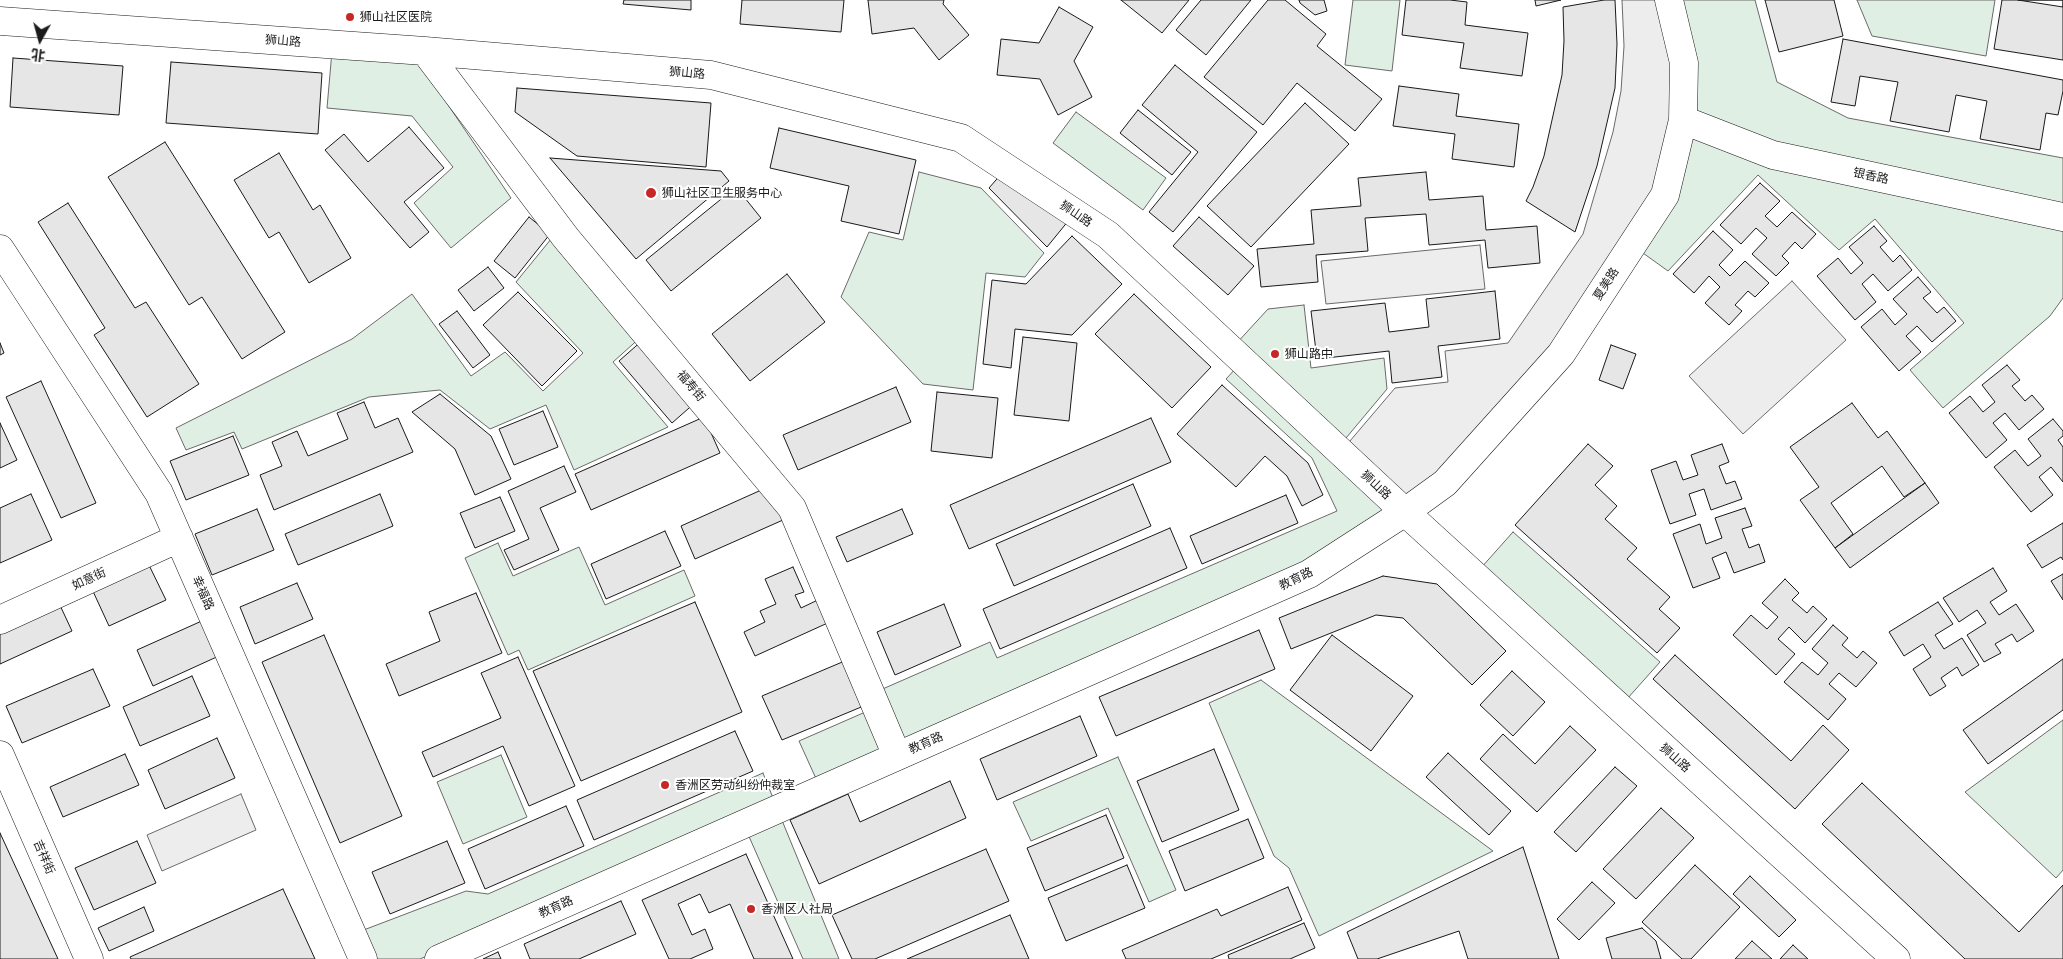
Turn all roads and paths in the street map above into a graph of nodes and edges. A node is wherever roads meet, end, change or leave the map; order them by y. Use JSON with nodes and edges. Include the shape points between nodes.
{"nodes":[{"id":1,"x":1668,"y":0,"type":"edge"},
{"id":2,"x":0,"y":21,"type":"edge"},
{"id":3,"x":425,"y":51,"type":"junction"},
{"id":4,"x":1683,"y":120,"type":"junction"},
{"id":5,"x":2063,"y":217,"type":"edge"},
{"id":6,"x":0,"y":249,"type":"edge"},
{"id":7,"x":1406,"y":512,"type":"junction"},
{"id":8,"x":179,"y":538,"type":"junction"},
{"id":9,"x":0,"y":620,"type":"edge"},
{"id":10,"x":0,"y":755,"type":"edge"},
{"id":11,"x":897,"y":756,"type":"junction"},
{"id":12,"x":89,"y":959,"type":"edge"},
{"id":13,"x":363,"y":959,"type":"edge"},
{"id":14,"x":439,"y":959,"type":"edge"},
{"id":15,"x":1896,"y":959,"type":"edge"}],
"edges":[{"from":1,"to":4,"type":"street","name":"夏美路","via":[[1684,63]]},
{"from":2,"to":3,"type":"street","name":"狮山路"},
{"from":3,"to":7,"type":"street","name":"狮山路","via":[[711,75],[961,138],[1108,235]]},
{"from":3,"to":11,"type":"street","name":"福寿街","via":[[566,238],[792,508]]},
{"from":4,"to":5,"type":"street","name":"银香路","via":[[1773,155]]},
{"from":4,"to":7,"type":"street","name":"夏美路","via":[[1665,195],[1560,354],[1445,483]]},
{"from":6,"to":8,"type":"street","name":"幸福路","via":[[159,493]]},
{"from":7,"to":11,"type":"street","name":"教育路","via":[[1309,574]]},
{"from":7,"to":15,"type":"street","name":"狮山路"},
{"from":8,"to":9,"type":"street","name":"如意街"},
{"from":8,"to":13,"type":"street","name":"幸福路"},
{"from":10,"to":12,"type":"street","name":"吉祥街"},
{"from":11,"to":14,"type":"street","name":"教育路"}]}
